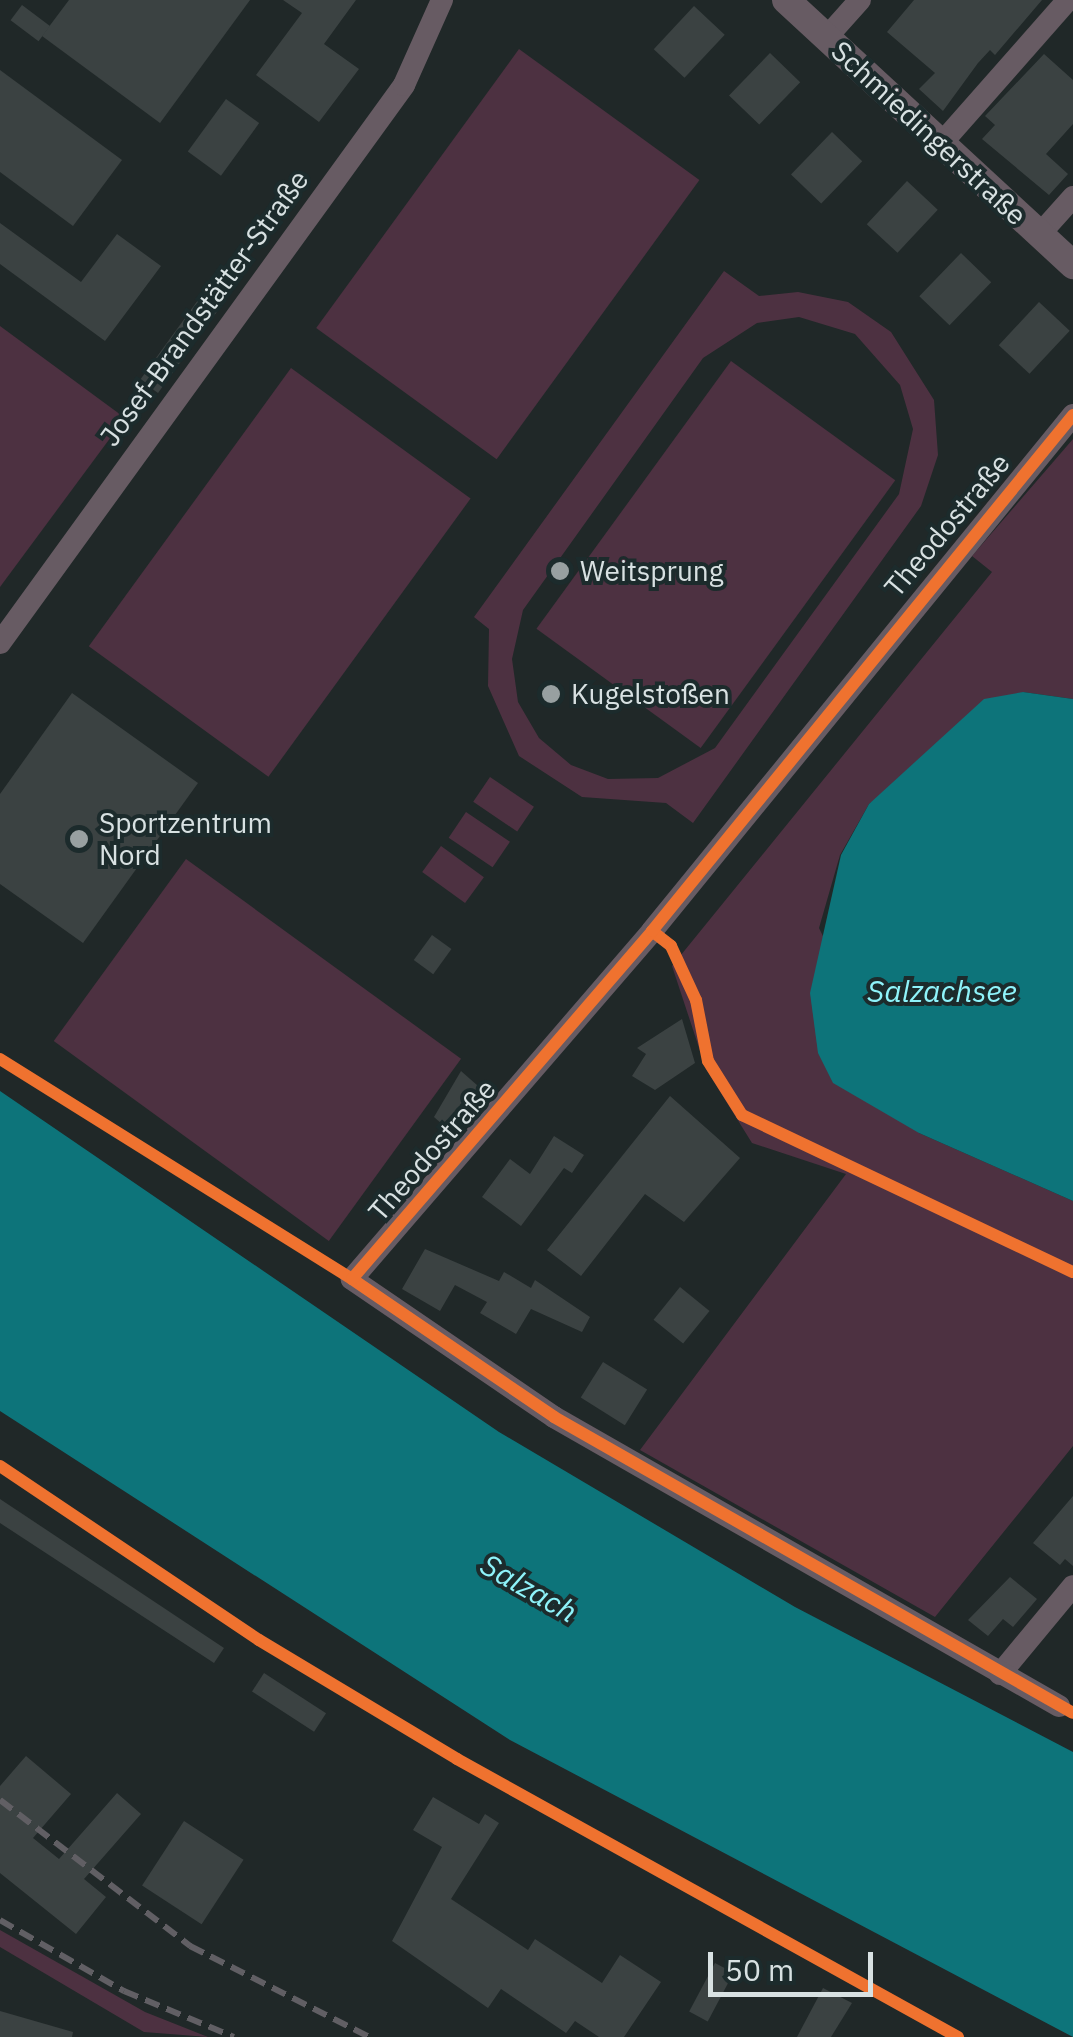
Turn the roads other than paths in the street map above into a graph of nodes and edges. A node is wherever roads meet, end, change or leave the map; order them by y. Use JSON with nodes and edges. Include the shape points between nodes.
{"nodes":[{"id":1,"x":442,"y":0,"type":"edge"},
{"id":2,"x":786,"y":0,"type":"edge"},
{"id":3,"x":860,"y":0,"type":"edge"},
{"id":4,"x":1068,"y":0,"type":"edge"},
{"id":5,"x":826,"y":38,"type":"junction"},
{"id":6,"x":940,"y":146,"type":"junction"},
{"id":7,"x":1073,"y":198,"type":"edge"},
{"id":8,"x":1039,"y":236,"type":"junction"},
{"id":9,"x":1073,"y":265,"type":"edge"},
{"id":10,"x":1073,"y":415,"type":"edge"},
{"id":11,"x":0,"y":643,"type":"edge"},
{"id":12,"x":1073,"y":1586,"type":"edge"},
{"id":13,"x":1000,"y":1674,"type":"junction"},
{"id":14,"x":1058,"y":1706,"type":"dead end"}],
"edges":[{"from":1,"to":11,"type":"street","name":"Josef-Brandstätter-Straße","via":[[404,86]]},
{"from":2,"to":5,"type":"street","name":"Schmiedingerstraße"},
{"from":3,"to":5,"type":"street"},
{"from":4,"to":6,"type":"street"},
{"from":5,"to":6,"type":"street","name":"Schmiedingerstraße"},
{"from":6,"to":8,"type":"street","name":"Schmiedingerstraße"},
{"from":7,"to":8,"type":"street"},
{"from":8,"to":9,"type":"street","name":"Schmiedingerstraße"},
{"from":10,"to":13,"type":"street","name":"Theodostraße","via":[[660,921],[352,1278],[554,1417]]},
{"from":12,"to":13,"type":"street"},
{"from":13,"to":14,"type":"street","name":"Theodostraße"}]}
